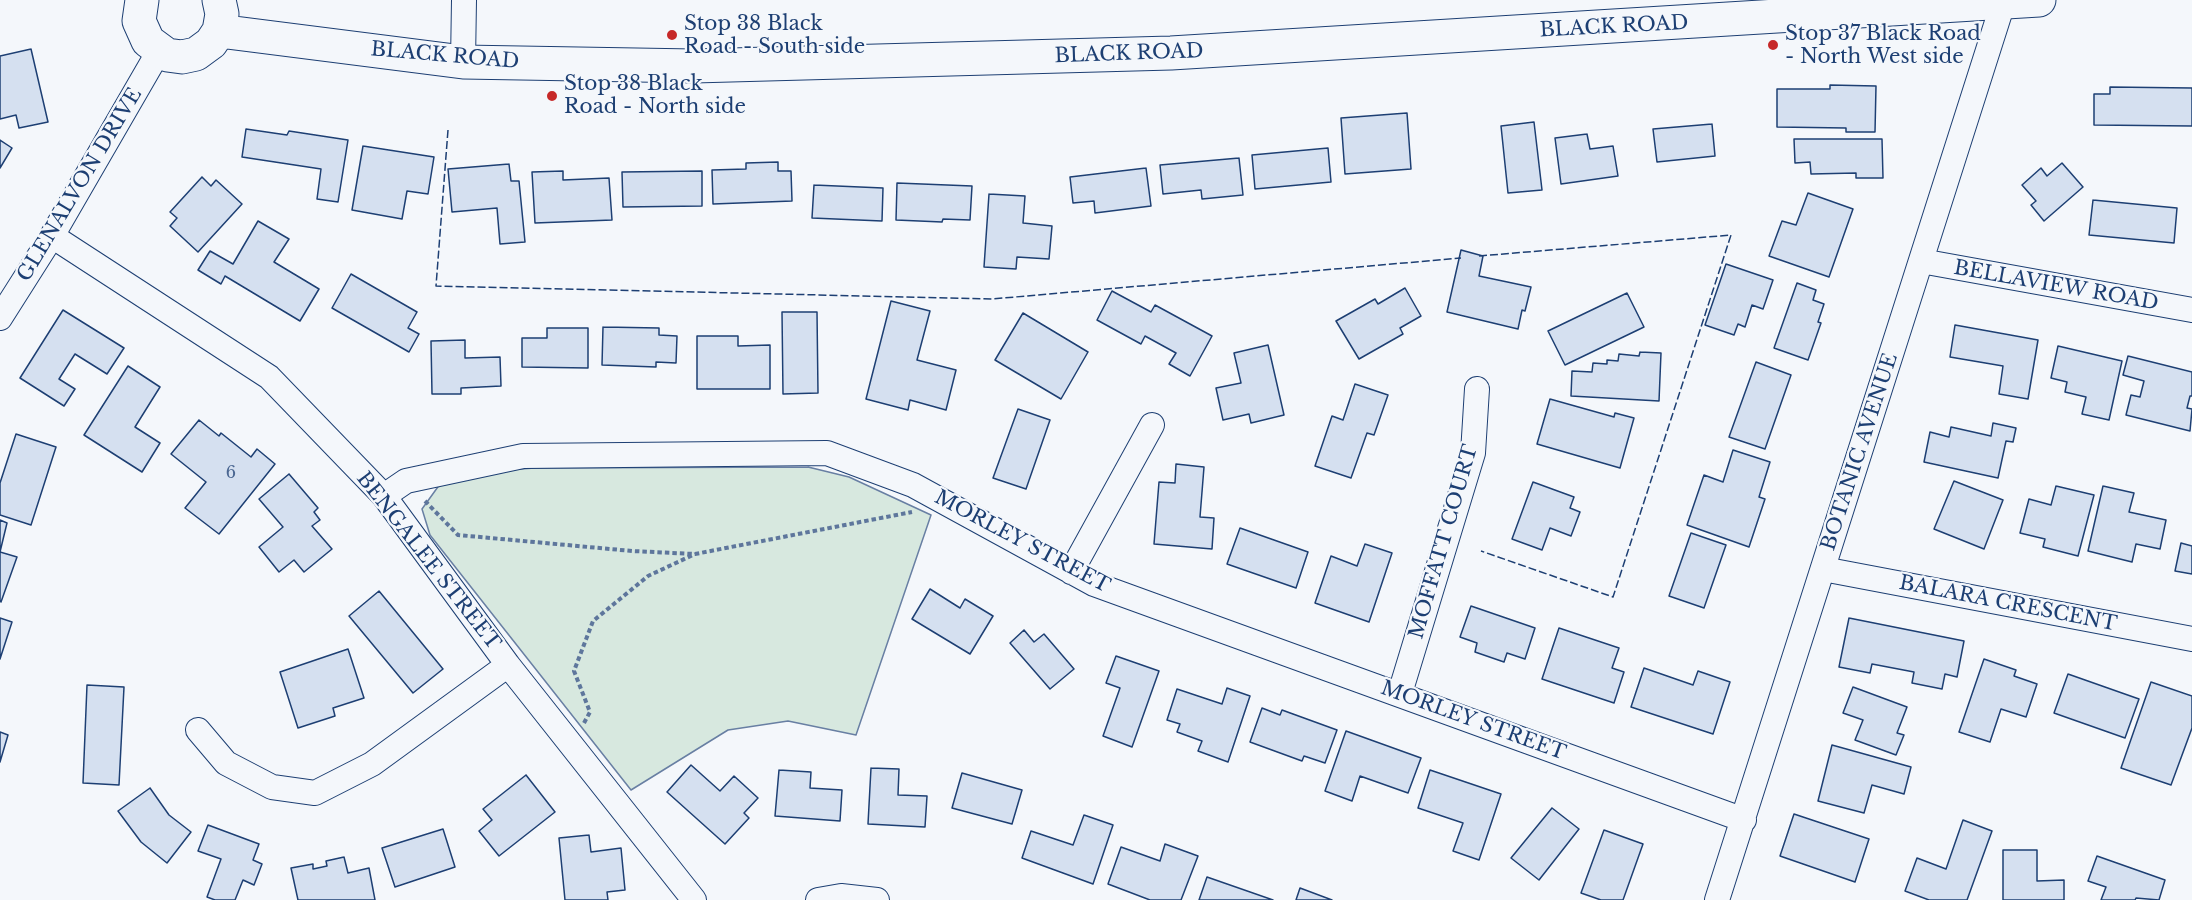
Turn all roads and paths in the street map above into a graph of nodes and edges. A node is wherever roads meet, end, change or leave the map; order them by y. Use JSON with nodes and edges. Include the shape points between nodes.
{"nodes":[{"id":1,"x":464,"y":0,"type":"edge"},
{"id":2,"x":2039,"y":0,"type":"edge"},
{"id":3,"x":137,"y":2,"type":"edge"},
{"id":4,"x":2003,"y":2,"type":"edge"},
{"id":5,"x":219,"y":16,"type":"edge"},
{"id":6,"x":159,"y":51,"type":"junction"},
{"id":7,"x":463,"y":62,"type":"junction"},
{"id":8,"x":52,"y":236,"type":"junction"},
{"id":9,"x":1921,"y":261,"type":"junction"},
{"id":10,"x":2192,"y":310,"type":"edge"},
{"id":11,"x":0,"y":318,"type":"edge"},
{"id":12,"x":1477,"y":389,"type":"dead end"},
{"id":13,"x":1152,"y":425,"type":"dead end"},
{"id":14,"x":406,"y":481,"type":"junction"},
{"id":15,"x":384,"y":496,"type":"junction"},
{"id":16,"x":952,"y":505,"type":"junction"},
{"id":17,"x":695,"y":554,"type":"junction"},
{"id":18,"x":1823,"y":569,"type":"junction"},
{"id":19,"x":1071,"y":572,"type":"junction"},
{"id":20,"x":2192,"y":639,"type":"edge"},
{"id":21,"x":508,"y":665,"type":"junction"},
{"id":22,"x":1400,"y":693,"type":"junction"},
{"id":23,"x":198,"y":730,"type":"dead end"},
{"id":24,"x":573,"y":747,"type":"junction"},
{"id":25,"x":1744,"y":820,"type":"junction"},
{"id":26,"x":1722,"y":898,"type":"edge"},
{"id":27,"x":694,"y":900,"type":"edge"},
{"id":28,"x":818,"y":900,"type":"edge"},
{"id":29,"x":877,"y":900,"type":"edge"}],
"edges":[{"from":1,"to":7,"type":"street"},
{"from":2,"to":4,"type":"main road","name":"BLACK ROAD"},
{"from":3,"to":6,"type":"main road","via":[[144,34]]},
{"from":4,"to":7,"type":"main road","name":"BLACK ROAD","via":[[1171,53],[694,66]]},
{"from":4,"to":9,"type":"street","name":"BOTANIC AVENUE"},
{"from":5,"to":6,"type":"main road","via":[[211,43],[196,54],[182,57]]},
{"from":5,"to":7,"type":"main road","name":"BLACK ROAD"},
{"from":6,"to":8,"type":"street","name":"GLENALVON DRIVE"},
{"from":8,"to":11,"type":"street","name":"GLENALVON DRIVE"},
{"from":8,"to":15,"type":"street","name":"BENGALEE STREET","via":[[269,377]]},
{"from":9,"to":10,"type":"street","name":"BELLAVIEW ROAD"},
{"from":9,"to":18,"type":"street","name":"BOTANIC AVENUE"},
{"from":12,"to":22,"type":"street","name":"MOFFATT COURT","via":[[1473,453]]},
{"from":13,"to":19,"type":"street"},
{"from":14,"to":15,"type":"street","name":"MORLEY STREET"},
{"from":14,"to":16,"type":"street","name":"MORLEY STREET","via":[[523,456],[826,453],[913,485]]},
{"from":14,"to":17,"type":"path","via":[[458,535]]},
{"from":15,"to":21,"type":"street","name":"BENGALEE STREET"},
{"from":16,"to":17,"type":"path"},
{"from":16,"to":19,"type":"street","name":"MORLEY STREET"},
{"from":17,"to":24,"type":"path","via":[[648,576],[593,621],[574,671],[590,712]]},
{"from":18,"to":20,"type":"street","name":"BALARA CRESCENT"},
{"from":18,"to":25,"type":"street","name":"BOTANIC AVENUE"},
{"from":19,"to":22,"type":"street","name":"MORLEY STREET","via":[[1094,584]]},
{"from":21,"to":23,"type":"street","via":[[372,764],[315,793],[272,788],[226,764]]},
{"from":21,"to":24,"type":"street","name":"BENGALEE STREET"},
{"from":22,"to":25,"type":"street","name":"MORLEY STREET"},
{"from":24,"to":27,"type":"street","name":"BENGALEE STREET"},
{"from":25,"to":26,"type":"street","name":"BOTANIC AVENUE"},
{"from":28,"to":29,"type":"street","via":[[841,896]]}]}
